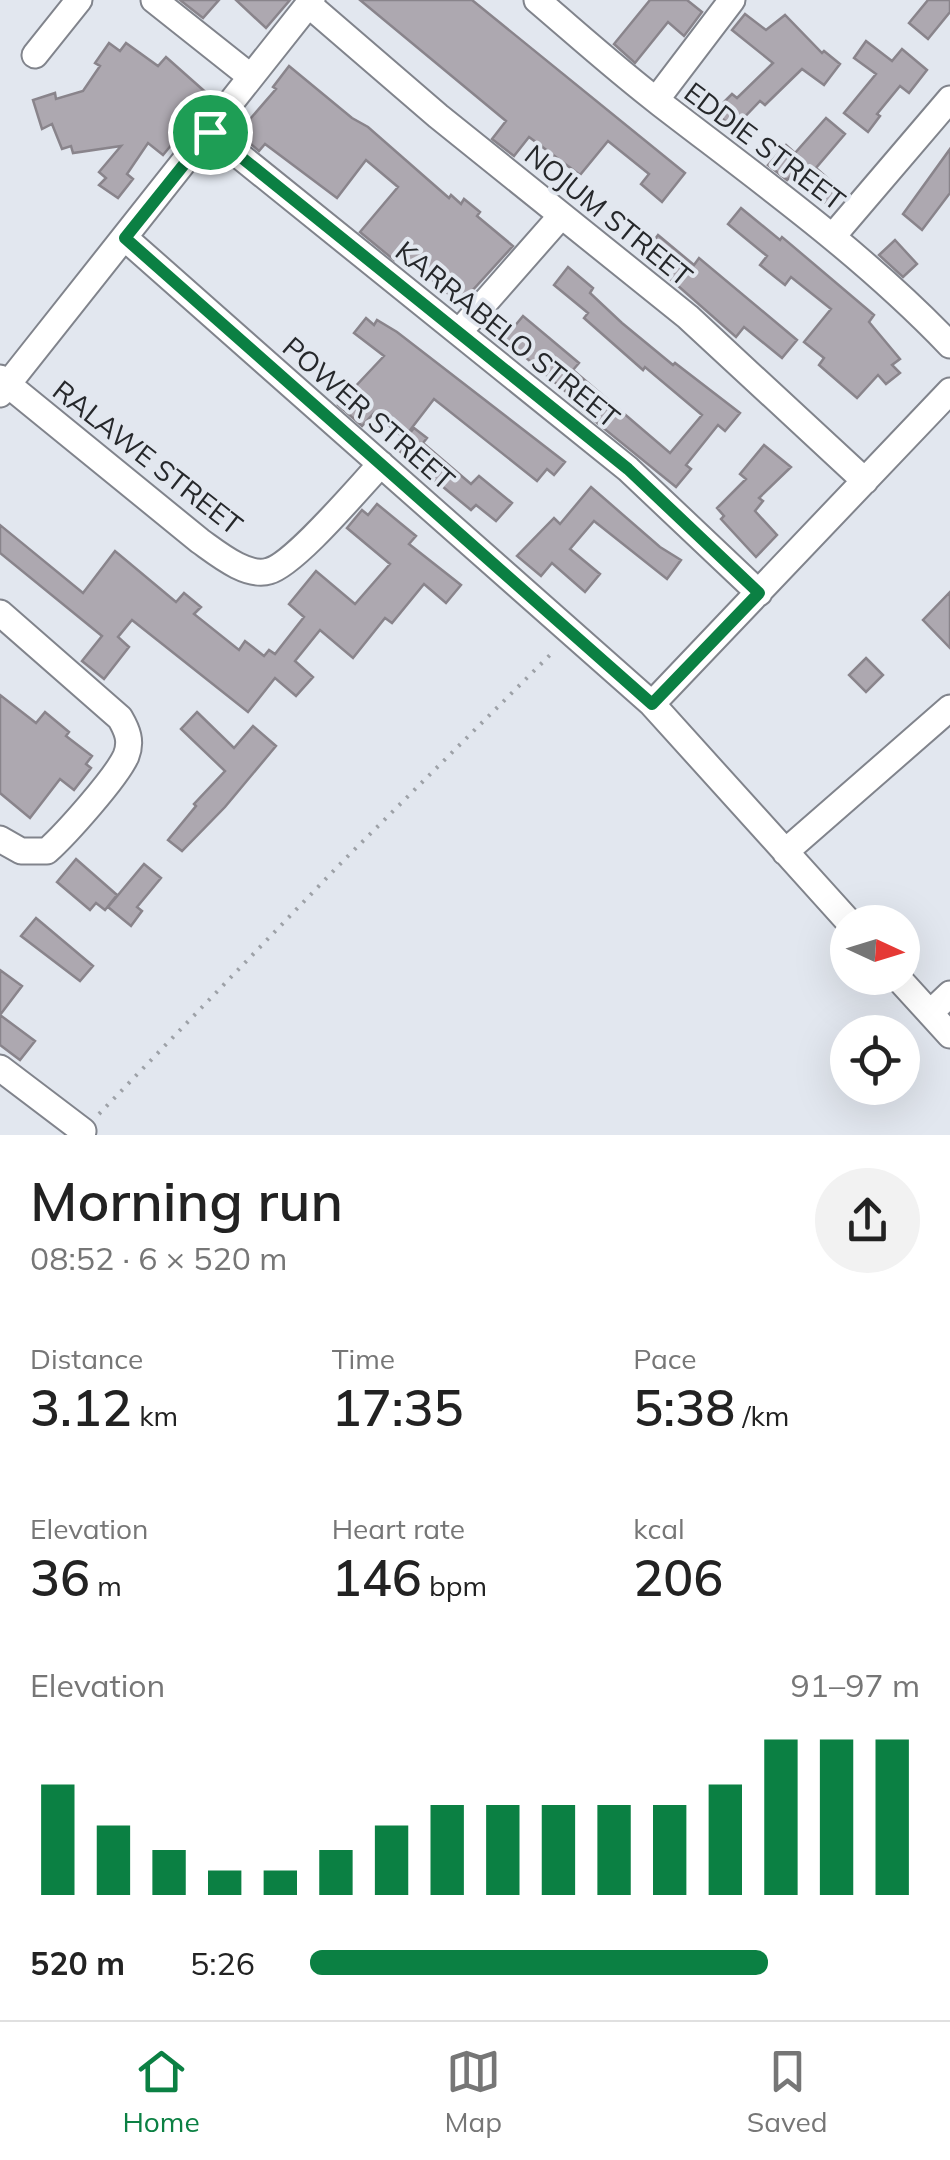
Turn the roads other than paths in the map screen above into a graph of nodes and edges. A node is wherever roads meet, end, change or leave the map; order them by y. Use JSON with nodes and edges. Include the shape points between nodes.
{"nodes":[{"id":1,"x":79,"y":0,"type":"edge"},
{"id":2,"x":154,"y":0,"type":"edge"},
{"id":3,"x":537,"y":0,"type":"edge"},
{"id":4,"x":732,"y":0,"type":"edge"},
{"id":5,"x":310,"y":2,"type":"edge"},
{"id":6,"x":35,"y":56,"type":"dead end"},
{"id":7,"x":251,"y":77,"type":"junction"},
{"id":8,"x":950,"y":99,"type":"edge"},
{"id":9,"x":656,"y":100,"type":"junction"},
{"id":10,"x":210,"y":132,"type":"junction"},
{"id":11,"x":561,"y":216,"type":"junction"},
{"id":12,"x":833,"y":236,"type":"junction"},
{"id":13,"x":125,"y":238,"type":"junction"},
{"id":14,"x":459,"y":332,"type":"junction"},
{"id":15,"x":950,"y":346,"type":"edge"},
{"id":16,"x":3,"y":385,"type":"edge"},
{"id":17,"x":950,"y":391,"type":"edge"},
{"id":18,"x":382,"y":464,"type":"junction"},
{"id":19,"x":865,"y":481,"type":"junction"},
{"id":20,"x":759,"y":593,"type":"junction"},
{"id":21,"x":0,"y":613,"type":"edge"},
{"id":22,"x":652,"y":704,"type":"junction"},
{"id":23,"x":950,"y":708,"type":"edge"},
{"id":24,"x":0,"y":839,"type":"edge"},
{"id":25,"x":785,"y":852,"type":"junction"},
{"id":26,"x":833,"y":905,"type":"edge"},
{"id":27,"x":950,"y":994,"type":"edge"},
{"id":28,"x":914,"y":995,"type":"edge"},
{"id":29,"x":930,"y":1013,"type":"junction"},
{"id":30,"x":950,"y":1036,"type":"edge"},
{"id":31,"x":0,"y":1068,"type":"edge"},
{"id":32,"x":81,"y":1133,"type":"edge"}],
"edges":[{"from":1,"to":6,"type":"street"},
{"from":2,"to":7,"type":"street"},
{"from":3,"to":9,"type":"street","name":"EDDIE STREET"},
{"from":4,"to":9,"type":"street"},
{"from":5,"to":7,"type":"street"},
{"from":5,"to":11,"type":"street","name":"NOJUM STREET"},
{"from":7,"to":10,"type":"street"},
{"from":8,"to":12,"type":"street"},
{"from":9,"to":12,"type":"street","name":"EDDIE STREET"},
{"from":10,"to":13,"type":"street"},
{"from":10,"to":14,"type":"street","name":"KARRABELO STREET"},
{"from":11,"to":14,"type":"street"},
{"from":11,"to":19,"type":"street","name":"NOJUM STREET","via":[[688,317]]},
{"from":12,"to":15,"type":"street","name":"EDDIE STREET"},
{"from":13,"to":16,"type":"street"},
{"from":13,"to":18,"type":"street","name":"POWER STREET"},
{"from":14,"to":20,"type":"street","name":"KARRABELO STREET","via":[[628,469]]},
{"from":16,"to":18,"type":"street","name":"RALAWE STREET","via":[[208,547],[264,572],[290,557]]},
{"from":17,"to":19,"type":"street"},
{"from":18,"to":22,"type":"street","name":"POWER STREET"},
{"from":19,"to":20,"type":"street"},
{"from":20,"to":22,"type":"street"},
{"from":21,"to":24,"type":"street","via":[[106,704],[128,732],[125,758],[48,850],[29,852]]},
{"from":22,"to":25,"type":"street","name":"POWER STREET"},
{"from":23,"to":25,"type":"street"},
{"from":25,"to":26,"type":"street","name":"POWER STREET"},
{"from":27,"to":29,"type":"street"},
{"from":28,"to":29,"type":"street"},
{"from":29,"to":30,"type":"street"},
{"from":31,"to":32,"type":"street"}]}
